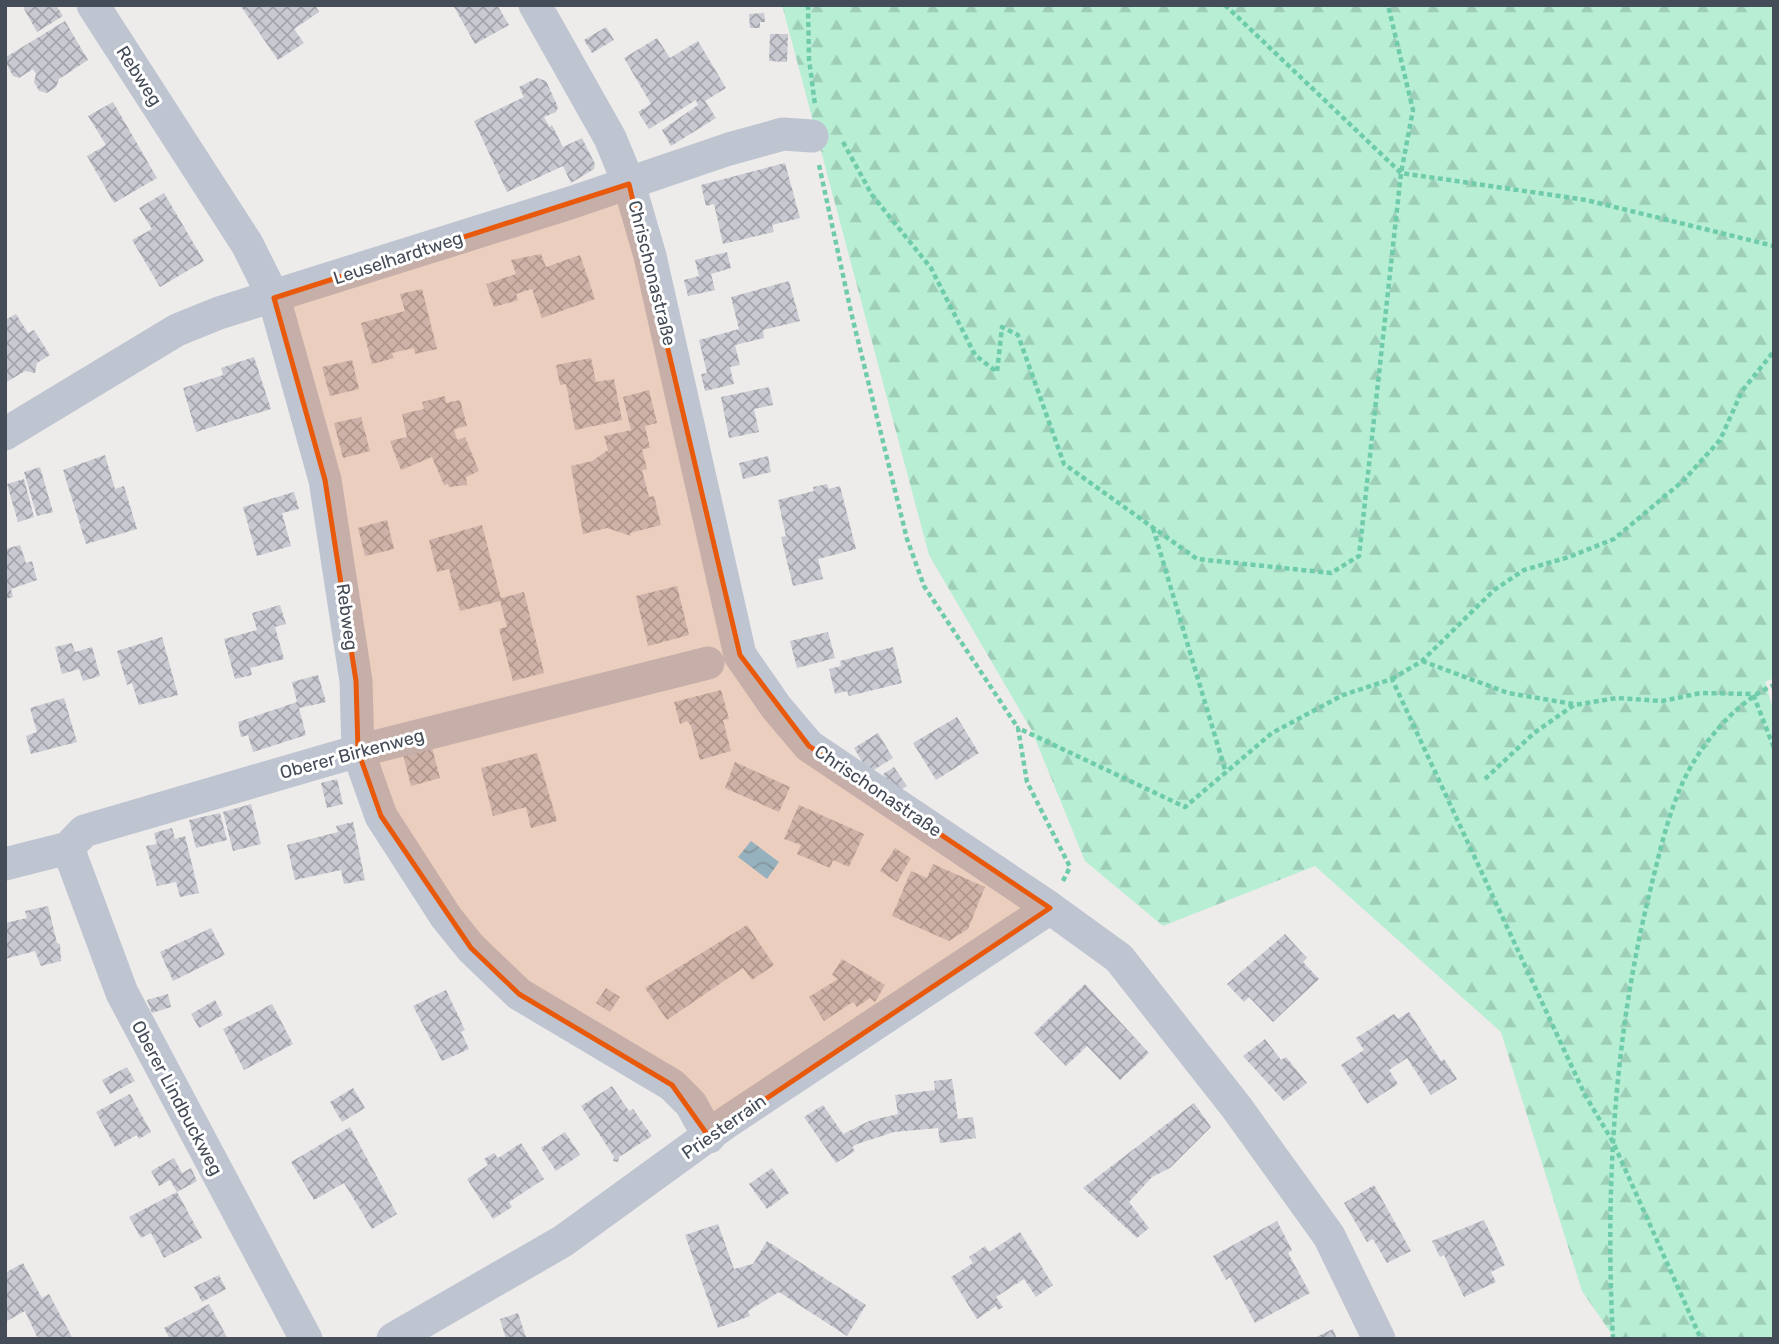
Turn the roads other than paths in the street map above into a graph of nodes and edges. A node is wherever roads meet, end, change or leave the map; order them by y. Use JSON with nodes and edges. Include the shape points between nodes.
{"nodes":[{"id":1,"x":93,"y":5,"type":"edge"},
{"id":2,"x":535,"y":5,"type":"edge"},
{"id":3,"x":812,"y":136,"type":"road end"},
{"id":4,"x":629,"y":184,"type":"junction"},
{"id":5,"x":274,"y":298,"type":"junction"},
{"id":6,"x":5,"y":434,"type":"edge"},
{"id":7,"x":725,"y":659,"type":"junction"},
{"id":8,"x":358,"y":751,"type":"junction"},
{"id":9,"x":68,"y":848,"type":"junction"},
{"id":10,"x":5,"y":864,"type":"edge"},
{"id":11,"x":1050,"y":908,"type":"junction"},
{"id":12,"x":709,"y":1137,"type":"junction"},
{"id":13,"x":306,"y":1339,"type":"edge"},
{"id":14,"x":393,"y":1339,"type":"edge"},
{"id":15,"x":1380,"y":1339,"type":"edge"}],
"edges":[{"from":1,"to":5,"type":"street","name":"Rebweg","via":[[247,244]]},
{"from":2,"to":4,"type":"street","name":"Chrischonastraße","via":[[610,138]]},
{"from":3,"to":4,"type":"street","name":"Leuselhardtweg","via":[[783,134]]},
{"from":4,"to":5,"type":"street","name":"Leuselhardtweg"},
{"from":4,"to":7,"type":"street","name":"Chrischonastraße","via":[[650,256]]},
{"from":5,"to":6,"type":"street","name":"Leuselhardtweg","via":[[177,330]]},
{"from":5,"to":8,"type":"street","name":"Rebweg","via":[[326,480],[356,681]]},
{"from":7,"to":8,"type":"street","name":"Oberer Birkenweg"},
{"from":7,"to":11,"type":"street","name":"Chrischonastraße","via":[[809,746]]},
{"from":8,"to":9,"type":"street","name":"Oberer Birkenweg","via":[[84,831]]},
{"from":8,"to":12,"type":"street","name":"Rebweg","via":[[381,816],[471,948],[519,993],[672,1085],[691,1104]]},
{"from":9,"to":10,"type":"street","name":"Oberer Birkenweg"},
{"from":9,"to":13,"type":"street","name":"Oberer Lindbuckweg","via":[[122,993]]},
{"from":11,"to":12,"type":"street","name":"Priesterrain"},
{"from":11,"to":15,"type":"street","name":"Chrischonastraße","via":[[1119,958],[1237,1108],[1329,1236]]},
{"from":12,"to":14,"type":"street","name":"Priesterrain","via":[[562,1241]]}]}
